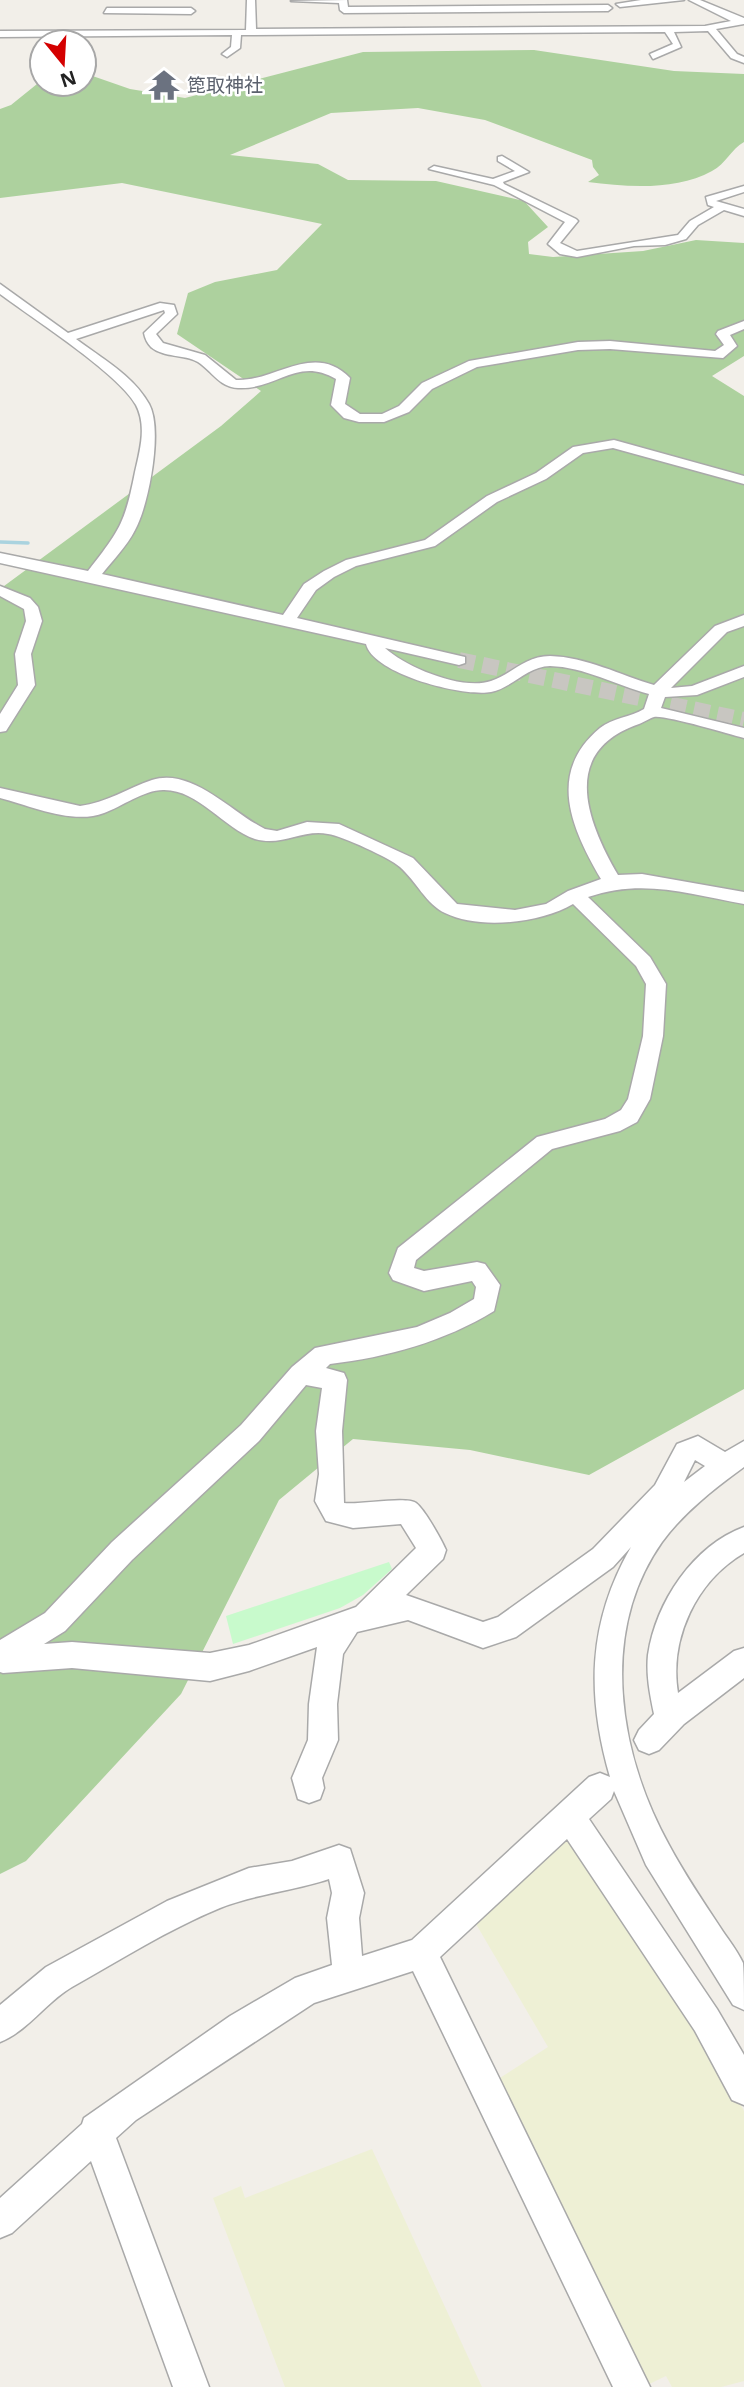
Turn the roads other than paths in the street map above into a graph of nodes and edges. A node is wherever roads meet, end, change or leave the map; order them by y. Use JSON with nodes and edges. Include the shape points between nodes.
{"nodes":[{"id":1,"x":110,"y":0,"type":"edge"},
{"id":2,"x":251,"y":0,"type":"edge"},
{"id":3,"x":511,"y":0,"type":"edge"},
{"id":4,"x":629,"y":0,"type":"edge"},
{"id":5,"x":680,"y":0,"type":"edge"},
{"id":6,"x":693,"y":0,"type":"edge"},
{"id":7,"x":295,"y":1,"type":"edge"},
{"id":8,"x":620,"y":4,"type":"junction"},
{"id":9,"x":608,"y":8,"type":"junction"},
{"id":10,"x":517,"y":10,"type":"junction"},
{"id":11,"x":107,"y":11,"type":"junction"},
{"id":12,"x":191,"y":11,"type":"dead end"},
{"id":13,"x":742,"y":22,"type":"edge"},
{"id":14,"x":710,"y":28,"type":"junction"},
{"id":15,"x":553,"y":29,"type":"junction"},
{"id":16,"x":667,"y":29,"type":"junction"},
{"id":17,"x":528,"y":30,"type":"junction"},
{"id":18,"x":237,"y":32,"type":"junction"},
{"id":19,"x":251,"y":32,"type":"junction"},
{"id":20,"x":103,"y":33,"type":"junction"},
{"id":21,"x":0,"y":34,"type":"edge"},
{"id":22,"x":719,"y":37,"type":"junction"},
{"id":23,"x":734,"y":38,"type":"dead end"},
{"id":24,"x":227,"y":54,"type":"dead end"},
{"id":25,"x":653,"y":56,"type":"dead end"},
{"id":26,"x":744,"y":60,"type":"edge"},
{"id":27,"x":502,"y":159,"type":"dead end"},
{"id":28,"x":434,"y":169,"type":"dead end"},
{"id":29,"x":498,"y":183,"type":"junction"},
{"id":30,"x":744,"y":189,"type":"edge"},
{"id":31,"x":722,"y":207,"type":"junction"},
{"id":32,"x":744,"y":213,"type":"edge"},
{"id":33,"x":0,"y":288,"type":"edge"},
{"id":34,"x":744,"y":325,"type":"edge"},
{"id":35,"x":66,"y":338,"type":"junction"},
{"id":36,"x":744,"y":480,"type":"edge"},
{"id":37,"x":0,"y":558,"type":"edge"},
{"id":38,"x":92,"y":576,"type":"junction"},
{"id":39,"x":0,"y":590,"type":"edge"},
{"id":40,"x":288,"y":619,"type":"junction"},
{"id":41,"x":744,"y":620,"type":"edge"},
{"id":42,"x":371,"y":639,"type":"junction"},
{"id":43,"x":459,"y":660,"type":"tunnel mouth"},
{"id":44,"x":744,"y":671,"type":"edge"},
{"id":45,"x":658,"y":691,"type":"junction"},
{"id":46,"x":652,"y":711,"type":"junction"},
{"id":47,"x":0,"y":727,"type":"edge"},
{"id":48,"x":744,"y":733,"type":"edge"},
{"id":49,"x":0,"y":793,"type":"edge"},
{"id":50,"x":612,"y":882,"type":"junction"},
{"id":51,"x":575,"y":895,"type":"junction"},
{"id":52,"x":744,"y":898,"type":"edge"},
{"id":53,"x":301,"y":1374,"type":"junction"},
{"id":54,"x":733,"y":1459,"type":"edge"},
{"id":55,"x":744,"y":1539,"type":"edge"},
{"id":56,"x":356,"y":1620,"type":"junction"},
{"id":57,"x":0,"y":1655,"type":"edge"},
{"id":58,"x":0,"y":1661,"type":"edge"},
{"id":59,"x":744,"y":1661,"type":"edge"},
{"id":60,"x":670,"y":1718,"type":"junction"},
{"id":61,"x":649,"y":1740,"type":"dead end"},
{"id":62,"x":309,"y":1787,"type":"dead end"},
{"id":63,"x":600,"y":1788,"type":"dead end"},
{"id":64,"x":570,"y":1817,"type":"junction"},
{"id":65,"x":421,"y":1953,"type":"junction"},
{"id":66,"x":349,"y":1973,"type":"junction"},
{"id":67,"x":744,"y":1994,"type":"edge"},
{"id":68,"x":0,"y":2026,"type":"edge"},
{"id":69,"x":744,"y":2088,"type":"edge"},
{"id":70,"x":96,"y":2130,"type":"junction"},
{"id":71,"x":0,"y":2221,"type":"edge"},
{"id":72,"x":191,"y":2387,"type":"edge"},
{"id":73,"x":632,"y":2387,"type":"edge"}],
"edges":[{"from":1,"to":11,"type":"street"},
{"from":2,"to":19,"type":"street"},
{"from":3,"to":10,"type":"street"},
{"from":4,"to":8,"type":"street"},
{"from":5,"to":8,"type":"street"},
{"from":6,"to":13,"type":"street"},
{"from":7,"to":10,"type":"street","via":[[343,0],[344,10]]},
{"from":8,"to":9,"type":"street"},
{"from":9,"to":10,"type":"street"},
{"from":9,"to":15,"type":"street"},
{"from":10,"to":17,"type":"street"},
{"from":11,"to":12,"type":"street"},
{"from":11,"to":20,"type":"street"},
{"from":13,"to":14,"type":"street"},
{"from":14,"to":16,"type":"street"},
{"from":14,"to":22,"type":"street"},
{"from":15,"to":16,"type":"street"},
{"from":15,"to":17,"type":"street"},
{"from":16,"to":25,"type":"street","via":[[678,46]]},
{"from":17,"to":19,"type":"street"},
{"from":18,"to":19,"type":"street"},
{"from":18,"to":20,"type":"street"},
{"from":18,"to":24,"type":"street","via":[[235,48]]},
{"from":20,"to":21,"type":"street"},
{"from":22,"to":23,"type":"street"},
{"from":22,"to":26,"type":"street","via":[[734,56]]},
{"from":27,"to":29,"type":"street","via":[[524,173]]},
{"from":28,"to":29,"type":"street"},
{"from":29,"to":31,"type":"street","via":[[572,221],[554,244],[577,254],[682,237],[694,223]]},
{"from":30,"to":31,"type":"street","via":[[710,199]]},
{"from":31,"to":32,"type":"street"},
{"from":33,"to":35,"type":"street"},
{"from":34,"to":35,"type":"street","via":[[722,334],[731,346],[718,355],[578,346],[474,364],[427,386],[395,414],[369,419],[349,415],[338,405],[343,378],[334,370],[297,366],[260,382],[237,384],[225,381],[199,357],[160,347],[150,333],[172,314],[163,306]]},
{"from":35,"to":38,"type":"street","via":[[134,390],[144,405],[150,432],[128,530]]},
{"from":36,"to":40,"type":"street","via":[[614,444],[579,450],[541,476],[492,499],[430,543],[351,563],[329,574],[310,587]]},
{"from":37,"to":38,"type":"street"},
{"from":38,"to":40,"type":"street"},
{"from":39,"to":47,"type":"street","via":[[26,599],[36,619],[23,654],[30,671],[27,689]]},
{"from":40,"to":42,"type":"street"},
{"from":41,"to":45,"type":"street","via":[[721,629]]},
{"from":42,"to":43,"type":"street"},
{"from":42,"to":45,"type":"street","via":[[373,648],[420,676],[468,689],[488,688],[546,661],[600,669]]},
{"from":44,"to":45,"type":"street","via":[[683,693]]},
{"from":45,"to":46,"type":"street"},
{"from":46,"to":48,"type":"street"},
{"from":46,"to":50,"type":"street","via":[[607,731],[588,750],[577,771],[580,814],[591,846]]},
{"from":49,"to":51,"type":"street","via":[[80,812],[171,783],[187,788],[260,834],[278,837],[307,828],[332,828],[406,862],[437,897],[465,913],[515,916],[551,909]]},
{"from":50,"to":51,"type":"street"},
{"from":50,"to":52,"type":"street","via":[[642,880]]},
{"from":51,"to":53,"type":"street","via":[[643,962],[656,984],[653,1036],[639,1099],[629,1116],[612,1125],[545,1143],[406,1255],[401,1273],[424,1281],[477,1271],[488,1285],[485,1304],[420,1336],[324,1355]]},
{"from":53,"to":56,"type":"street","via":[[335,1380],[328,1502],[335,1513],[376,1516],[407,1511],[433,1550]]},
{"from":53,"to":57,"type":"street","via":[[250,1433],[122,1551],[55,1622]]},
{"from":54,"to":56,"type":"street","via":[[698,1447],[686,1452],[664,1493],[603,1558],[506,1629],[482,1635],[408,1607]]},
{"from":54,"to":67,"type":"street","via":[[674,1512],[625,1578],[611,1623],[608,1705],[616,1755],[657,1853]]},
{"from":55,"to":60,"type":"street","via":[[695,1574],[668,1625],[662,1685]]},
{"from":56,"to":58,"type":"street","via":[[249,1658],[209,1667],[72,1655]]},
{"from":56,"to":62,"type":"street","via":[[329,1651],[323,1740],[307,1778]]},
{"from":59,"to":60,"type":"street"},
{"from":60,"to":61,"type":"street"},
{"from":63,"to":64,"type":"street"},
{"from":64,"to":65,"type":"street"},
{"from":64,"to":69,"type":"street","via":[[706,2020]]},
{"from":65,"to":66,"type":"street"},
{"from":65,"to":73,"type":"street"},
{"from":66,"to":68,"type":"street","via":[[343,1928],[348,1893],[339,1860],[292,1876],[250,1883],[178,1912],[57,1978]]},
{"from":66,"to":70,"type":"street","via":[[306,1989],[242,2028]]},
{"from":70,"to":71,"type":"street"},
{"from":70,"to":72,"type":"street"}]}
